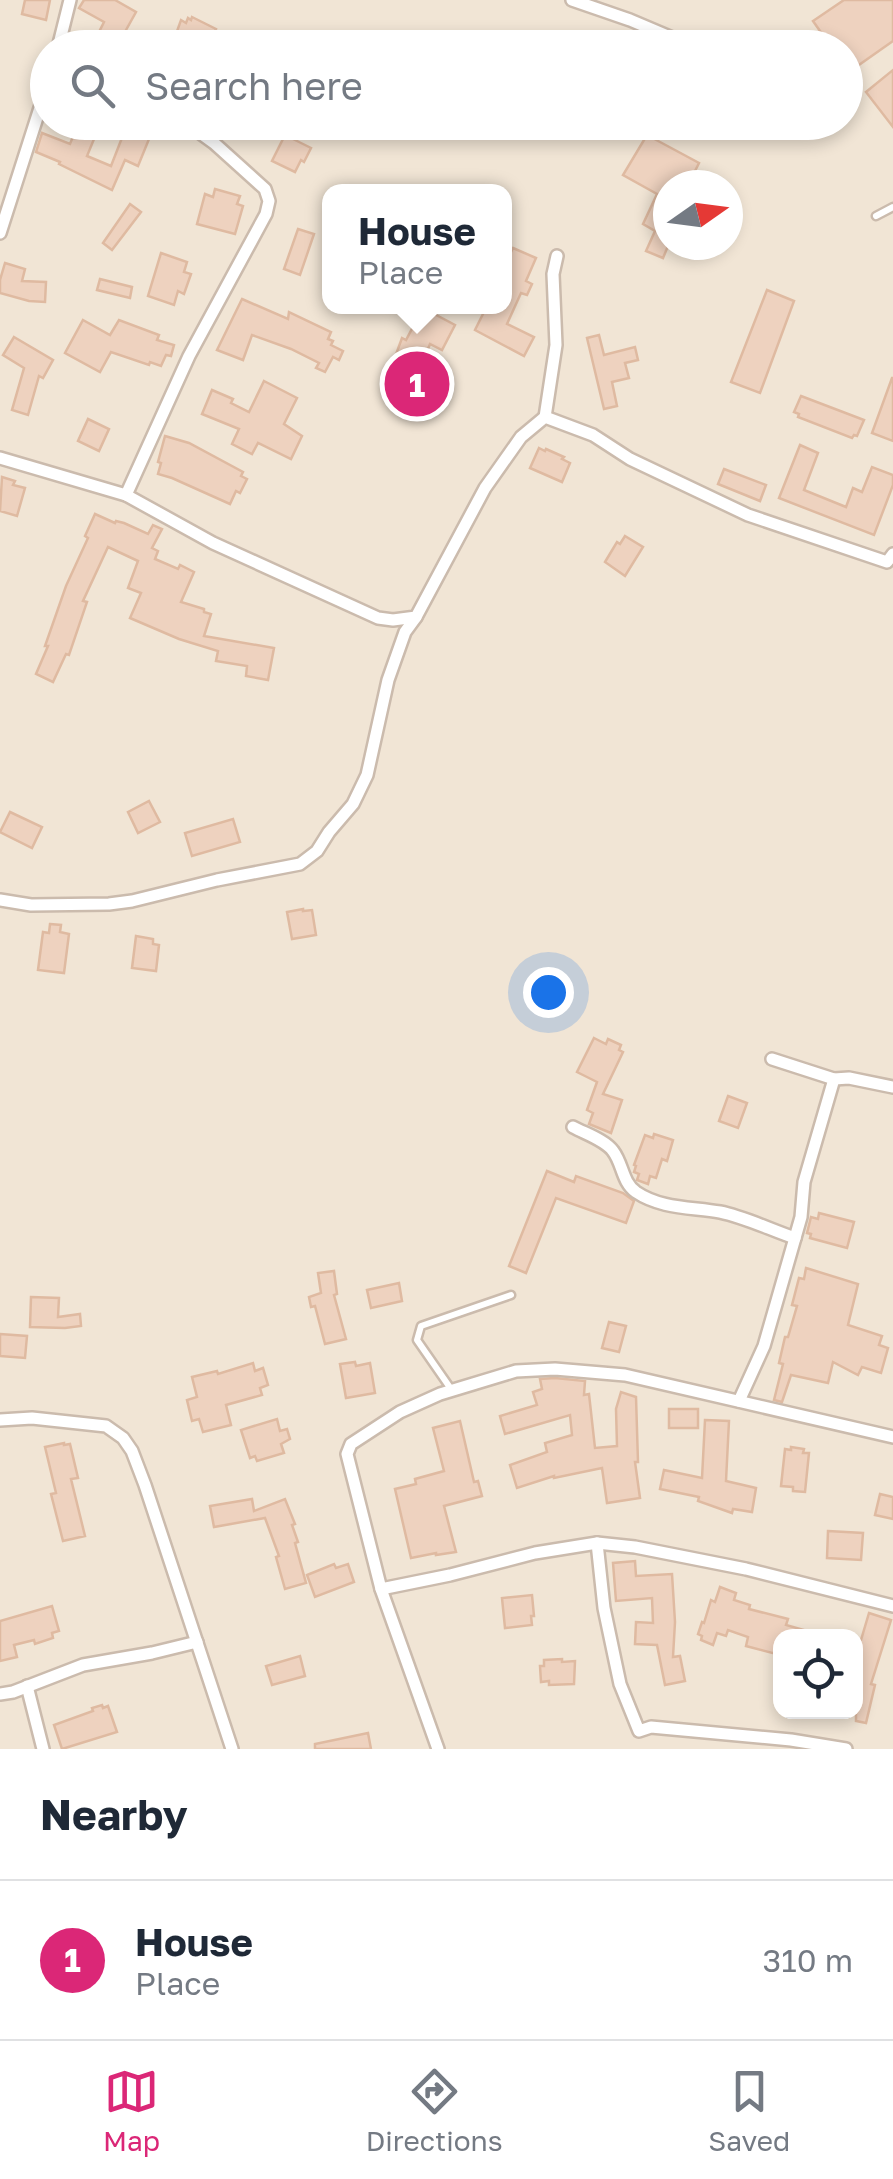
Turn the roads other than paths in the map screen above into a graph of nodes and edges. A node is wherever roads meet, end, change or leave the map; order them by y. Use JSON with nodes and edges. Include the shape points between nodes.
{"nodes":[{"id":1,"x":70,"y":0,"type":"edge"},
{"id":2,"x":572,"y":0,"type":"edge"},
{"id":3,"x":62,"y":30,"type":"edge"},
{"id":4,"x":653,"y":30,"type":"edge"},
{"id":5,"x":30,"y":139,"type":"edge"},
{"id":6,"x":210,"y":140,"type":"edge"},
{"id":7,"x":893,"y":207,"type":"edge"},
{"id":8,"x":876,"y":216,"type":"dead end"},
{"id":9,"x":0,"y":233,"type":"edge"},
{"id":10,"x":557,"y":256,"type":"dead end"},
{"id":11,"x":545,"y":417,"type":"junction"},
{"id":12,"x":0,"y":458,"type":"edge"},
{"id":13,"x":126,"y":495,"type":"junction"},
{"id":14,"x":891,"y":560,"type":"edge"},
{"id":15,"x":416,"y":617,"type":"junction"},
{"id":16,"x":0,"y":900,"type":"edge"},
{"id":17,"x":772,"y":1059,"type":"dead end"},
{"id":18,"x":834,"y":1080,"type":"junction"},
{"id":19,"x":893,"y":1087,"type":"edge"},
{"id":20,"x":573,"y":1127,"type":"dead end"},
{"id":21,"x":795,"y":1238,"type":"junction"},
{"id":22,"x":511,"y":1295,"type":"dead end"},
{"id":23,"x":452,"y":1390,"type":"junction"},
{"id":24,"x":739,"y":1401,"type":"junction"},
{"id":25,"x":0,"y":1420,"type":"edge"},
{"id":26,"x":893,"y":1437,"type":"edge"},
{"id":27,"x":597,"y":1543,"type":"junction"},
{"id":28,"x":381,"y":1589,"type":"junction"},
{"id":29,"x":893,"y":1606,"type":"edge"},
{"id":30,"x":197,"y":1642,"type":"junction"},
{"id":31,"x":26,"y":1686,"type":"junction"},
{"id":32,"x":0,"y":1694,"type":"edge"},
{"id":33,"x":43,"y":1749,"type":"edge"},
{"id":34,"x":232,"y":1749,"type":"edge"},
{"id":35,"x":438,"y":1749,"type":"edge"},
{"id":36,"x":846,"y":1749,"type":"edge"}],
"edges":[{"from":1,"to":3,"type":"street"},
{"from":2,"to":4,"type":"street"},
{"from":5,"to":9,"type":"street"},
{"from":6,"to":13,"type":"street","via":[[265,189],[266,214],[188,356]]},
{"from":7,"to":8,"type":"lane"},
{"from":10,"to":11,"type":"street","via":[[556,345]]},
{"from":11,"to":14,"type":"street","via":[[748,515]]},
{"from":11,"to":15,"type":"street","via":[[521,437],[485,488]]},
{"from":12,"to":13,"type":"street"},
{"from":13,"to":15,"type":"street","via":[[378,618]]},
{"from":15,"to":16,"type":"street","via":[[388,680],[367,775],[353,804],[300,864],[109,904]]},
{"from":17,"to":18,"type":"street"},
{"from":18,"to":19,"type":"street"},
{"from":18,"to":21,"type":"street"},
{"from":20,"to":21,"type":"street","via":[[610,1146],[632,1190],[642,1195]]},
{"from":21,"to":24,"type":"street","via":[[764,1346]]},
{"from":22,"to":23,"type":"lane","via":[[421,1326],[417,1340]]},
{"from":23,"to":24,"type":"street","via":[[516,1371],[555,1369]]},
{"from":23,"to":28,"type":"street","via":[[400,1412],[351,1444],[347,1454]]},
{"from":24,"to":26,"type":"street"},
{"from":25,"to":30,"type":"street","via":[[106,1426],[123,1438]]},
{"from":27,"to":28,"type":"street"},
{"from":27,"to":29,"type":"street"},
{"from":27,"to":36,"type":"street","via":[[620,1684],[640,1732]]},
{"from":28,"to":35,"type":"street"},
{"from":30,"to":31,"type":"street","via":[[83,1666]]},
{"from":30,"to":34,"type":"street"},
{"from":31,"to":32,"type":"street"},
{"from":31,"to":33,"type":"street"}]}
